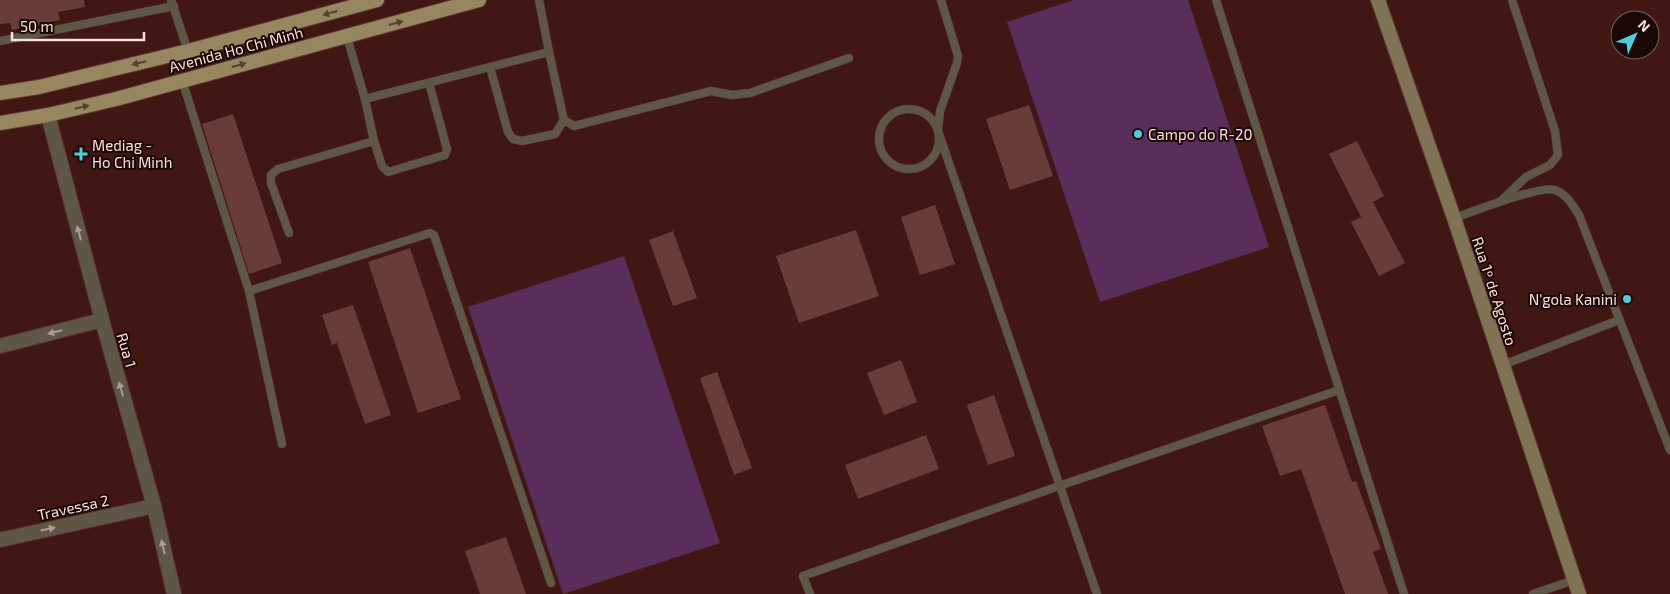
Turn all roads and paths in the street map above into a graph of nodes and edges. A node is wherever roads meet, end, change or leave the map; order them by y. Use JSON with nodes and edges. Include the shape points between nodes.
{"nodes":[{"id":1,"x":377,"y":0,"type":"edge"},
{"id":2,"x":479,"y":0,"type":"edge"},
{"id":3,"x":539,"y":0,"type":"edge"},
{"id":4,"x":941,"y":0,"type":"edge"},
{"id":5,"x":1216,"y":0,"type":"edge"},
{"id":6,"x":1378,"y":0,"type":"edge"},
{"id":7,"x":1512,"y":0,"type":"edge"},
{"id":8,"x":172,"y":3,"type":"edge"},
{"id":9,"x":346,"y":37,"type":"junction"},
{"id":10,"x":0,"y":42,"type":"edge"},
{"id":11,"x":188,"y":51,"type":"junction"},
{"id":12,"x":549,"y":52,"type":"junction"},
{"id":13,"x":849,"y":58,"type":"dead end"},
{"id":14,"x":490,"y":67,"type":"junction"},
{"id":15,"x":182,"y":80,"type":"junction"},
{"id":16,"x":429,"y":83,"type":"junction"},
{"id":17,"x":0,"y":93,"type":"edge"},
{"id":18,"x":365,"y":99,"type":"junction"},
{"id":19,"x":48,"y":115,"type":"junction"},
{"id":20,"x":564,"y":120,"type":"junction"},
{"id":21,"x":0,"y":123,"type":"edge"},
{"id":22,"x":938,"y":131,"type":"junction"},
{"id":23,"x":374,"y":140,"type":"junction"},
{"id":24,"x":1500,"y":203,"type":"junction"},
{"id":25,"x":1454,"y":218,"type":"junction"},
{"id":26,"x":288,"y":233,"type":"dead end"},
{"id":27,"x":248,"y":291,"type":"junction"},
{"id":28,"x":102,"y":320,"type":"junction"},
{"id":29,"x":1619,"y":320,"type":"junction"},
{"id":30,"x":0,"y":346,"type":"edge"},
{"id":31,"x":1503,"y":365,"type":"junction"},
{"id":32,"x":1339,"y":390,"type":"junction"},
{"id":33,"x":282,"y":444,"type":"dead end"},
{"id":34,"x":1670,"y":450,"type":"edge"},
{"id":35,"x":1059,"y":486,"type":"junction"},
{"id":36,"x":154,"y":506,"type":"junction"},
{"id":37,"x":0,"y":540,"type":"edge"},
{"id":38,"x":1574,"y":580,"type":"junction"},
{"id":39,"x":550,"y":583,"type":"dead end"},
{"id":40,"x":174,"y":594,"type":"edge"},
{"id":41,"x":810,"y":594,"type":"edge"},
{"id":42,"x":1096,"y":594,"type":"edge"},
{"id":43,"x":1404,"y":594,"type":"edge"},
{"id":44,"x":1533,"y":594,"type":"edge"},
{"id":45,"x":1579,"y":594,"type":"edge"}],
"edges":[{"from":1,"to":11,"type":"main road","name":"Avenida Ho Chi Minh","one_way":true},
{"from":9,"to":2,"type":"main road","name":"Avenida Ho Chi Minh","one_way":true},
{"from":3,"to":12,"type":"lane"},
{"from":4,"to":22,"type":"lane","via":[[958,56],[940,111]]},
{"from":5,"to":32,"type":"lane"},
{"from":6,"to":25,"type":"main road","name":"Rua 1º de Agosto"},
{"from":7,"to":24,"type":"lane","via":[[1555,131],[1558,154],[1550,164],[1526,177]]},
{"from":8,"to":10,"type":"lane"},
{"from":8,"to":11,"type":"lane"},
{"from":15,"to":9,"type":"main road","name":"Avenida Ho Chi Minh","one_way":true},
{"from":9,"to":18,"type":"lane"},
{"from":11,"to":17,"type":"main road","name":"Avenida Ho Chi Minh","one_way":true,"via":[[39,87]]},
{"from":12,"to":14,"type":"lane"},
{"from":12,"to":20,"type":"lane"},
{"from":13,"to":20,"type":"lane","via":[[750,93],[732,95],[711,91],[574,126]]},
{"from":14,"to":16,"type":"lane"},
{"from":14,"to":20,"type":"lane","via":[[508,132],[513,139],[522,141],[555,134]]},
{"from":19,"to":15,"type":"main road","name":"Avenida Ho Chi Minh","one_way":true},
{"from":15,"to":27,"type":"lane"},
{"from":16,"to":18,"type":"lane"},
{"from":16,"to":23,"type":"lane","via":[[447,149],[445,155],[388,172],[382,166]]},
{"from":18,"to":23,"type":"lane"},
{"from":19,"to":21,"type":"main road","name":"Avenida Ho Chi Minh"},
{"from":28,"to":19,"type":"street","name":"Rua 1","one_way":true},
{"from":22,"to":22,"type":"lane","via":[[940,141],[933,159],[917,169],[907,170],[889,163],[879,146],[881,126],[896,111],[917,110],[926,114]]},
{"from":22,"to":35,"type":"lane"},
{"from":23,"to":26,"type":"lane","via":[[278,169],[271,175]]},
{"from":24,"to":25,"type":"lane"},
{"from":24,"to":29,"type":"lane","via":[[1554,190],[1567,197],[1579,215]]},
{"from":25,"to":31,"type":"main road","name":"Rua 1º de Agosto"},
{"from":27,"to":33,"type":"lane"},
{"from":27,"to":39,"type":"lane","via":[[430,233],[434,235]]},
{"from":28,"to":30,"type":"street","one_way":true},
{"from":36,"to":28,"type":"street","name":"Rua 1","one_way":true},
{"from":29,"to":31,"type":"lane"},
{"from":29,"to":34,"type":"lane"},
{"from":31,"to":38,"type":"main road","name":"Rua 1º de Agosto"},
{"from":32,"to":35,"type":"lane"},
{"from":32,"to":43,"type":"lane"},
{"from":35,"to":41,"type":"lane","via":[[803,576]]},
{"from":35,"to":42,"type":"lane"},
{"from":37,"to":36,"type":"street","name":"Travessa 2","one_way":true},
{"from":40,"to":36,"type":"street","name":"Rua 1","one_way":true},
{"from":38,"to":44,"type":"lane"},
{"from":38,"to":45,"type":"main road","name":"Rua 1º de Agosto"}]}
